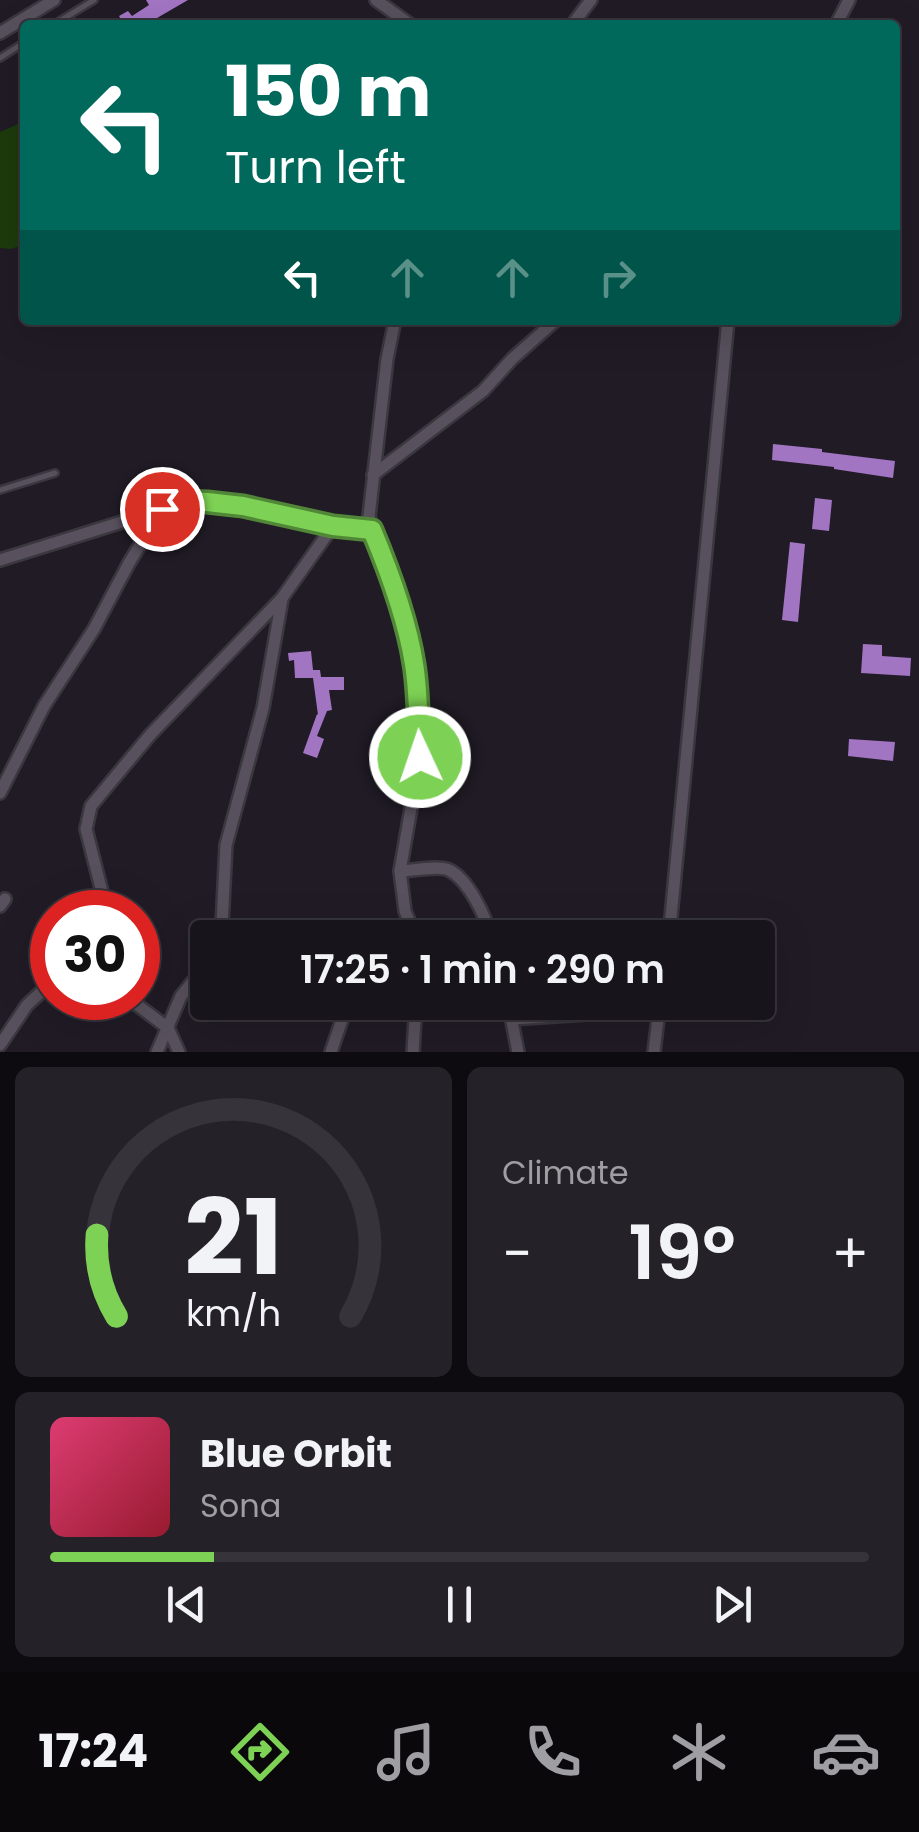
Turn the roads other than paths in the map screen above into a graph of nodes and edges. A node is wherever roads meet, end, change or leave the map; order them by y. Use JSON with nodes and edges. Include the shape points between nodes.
{"nodes":[{"id":1,"x":54,"y":0,"type":"edge"},
{"id":2,"x":94,"y":0,"type":"edge"},
{"id":3,"x":376,"y":0,"type":"edge"},
{"id":4,"x":591,"y":0,"type":"edge"},
{"id":5,"x":21,"y":20,"type":"edge"},
{"id":6,"x":62,"y":20,"type":"edge"},
{"id":7,"x":403,"y":20,"type":"edge"},
{"id":8,"x":576,"y":20,"type":"edge"},
{"id":9,"x":394,"y":325,"type":"edge"},
{"id":10,"x":550,"y":325,"type":"edge"},
{"id":11,"x":728,"y":325,"type":"edge"},
{"id":12,"x":56,"y":474,"type":"dead end"},
{"id":13,"x":372,"y":476,"type":"junction"},
{"id":14,"x":0,"y":490,"type":"edge"},
{"id":15,"x":162,"y":509,"type":"junction"},
{"id":16,"x":333,"y":526,"type":"junction"},
{"id":17,"x":372,"y":530,"type":"junction"},
{"id":18,"x":0,"y":560,"type":"edge"},
{"id":19,"x":282,"y":598,"type":"junction"},
{"id":20,"x":0,"y":793,"type":"edge"},
{"id":21,"x":400,"y":872,"type":"junction"},
{"id":22,"x":101,"y":890,"type":"edge"},
{"id":23,"x":222,"y":920,"type":"edge"},
{"id":24,"x":409,"y":920,"type":"edge"},
{"id":25,"x":486,"y":920,"type":"edge"},
{"id":26,"x":671,"y":920,"type":"edge"},
{"id":27,"x":190,"y":986,"type":"edge"},
{"id":28,"x":30,"y":1003,"type":"edge"},
{"id":29,"x":157,"y":1020,"type":"edge"},
{"id":30,"x":342,"y":1020,"type":"edge"},
{"id":31,"x":415,"y":1020,"type":"edge"},
{"id":32,"x":512,"y":1020,"type":"edge"},
{"id":33,"x":658,"y":1020,"type":"edge"},
{"id":34,"x":168,"y":1028,"type":"junction"},
{"id":35,"x":0,"y":1045,"type":"edge"},
{"id":36,"x":158,"y":1052,"type":"edge"},
{"id":37,"x":179,"y":1052,"type":"edge"},
{"id":38,"x":332,"y":1052,"type":"edge"},
{"id":39,"x":413,"y":1052,"type":"edge"},
{"id":40,"x":518,"y":1052,"type":"edge"},
{"id":41,"x":654,"y":1052,"type":"edge"}],
"edges":[{"from":1,"to":5,"type":"street"},
{"from":2,"to":6,"type":"lane"},
{"from":3,"to":7,"type":"street"},
{"from":4,"to":8,"type":"street"},
{"from":9,"to":13,"type":"street"},
{"from":10,"to":13,"type":"street","via":[[483,391]]},
{"from":11,"to":26,"type":"street"},
{"from":12,"to":14,"type":"lane"},
{"from":13,"to":17,"type":"street"},
{"from":15,"to":16,"type":"street","via":[[207,502]]},
{"from":15,"to":18,"type":"street"},
{"from":15,"to":20,"type":"street"},
{"from":16,"to":17,"type":"street"},
{"from":16,"to":19,"type":"street"},
{"from":17,"to":21,"type":"street","via":[[415,667],[420,757]]},
{"from":19,"to":22,"type":"street","via":[[90,806],[86,829]]},
{"from":19,"to":23,"type":"street","via":[[263,708],[226,844]]},
{"from":21,"to":24,"type":"street"},
{"from":21,"to":25,"type":"street","via":[[451,871]]},
{"from":27,"to":34,"type":"street"},
{"from":28,"to":35,"type":"street"},
{"from":29,"to":34,"type":"street"},
{"from":30,"to":38,"type":"street"},
{"from":31,"to":39,"type":"street"},
{"from":32,"to":40,"type":"street"},
{"from":33,"to":41,"type":"street"},
{"from":34,"to":36,"type":"street"},
{"from":34,"to":37,"type":"street"}]}
